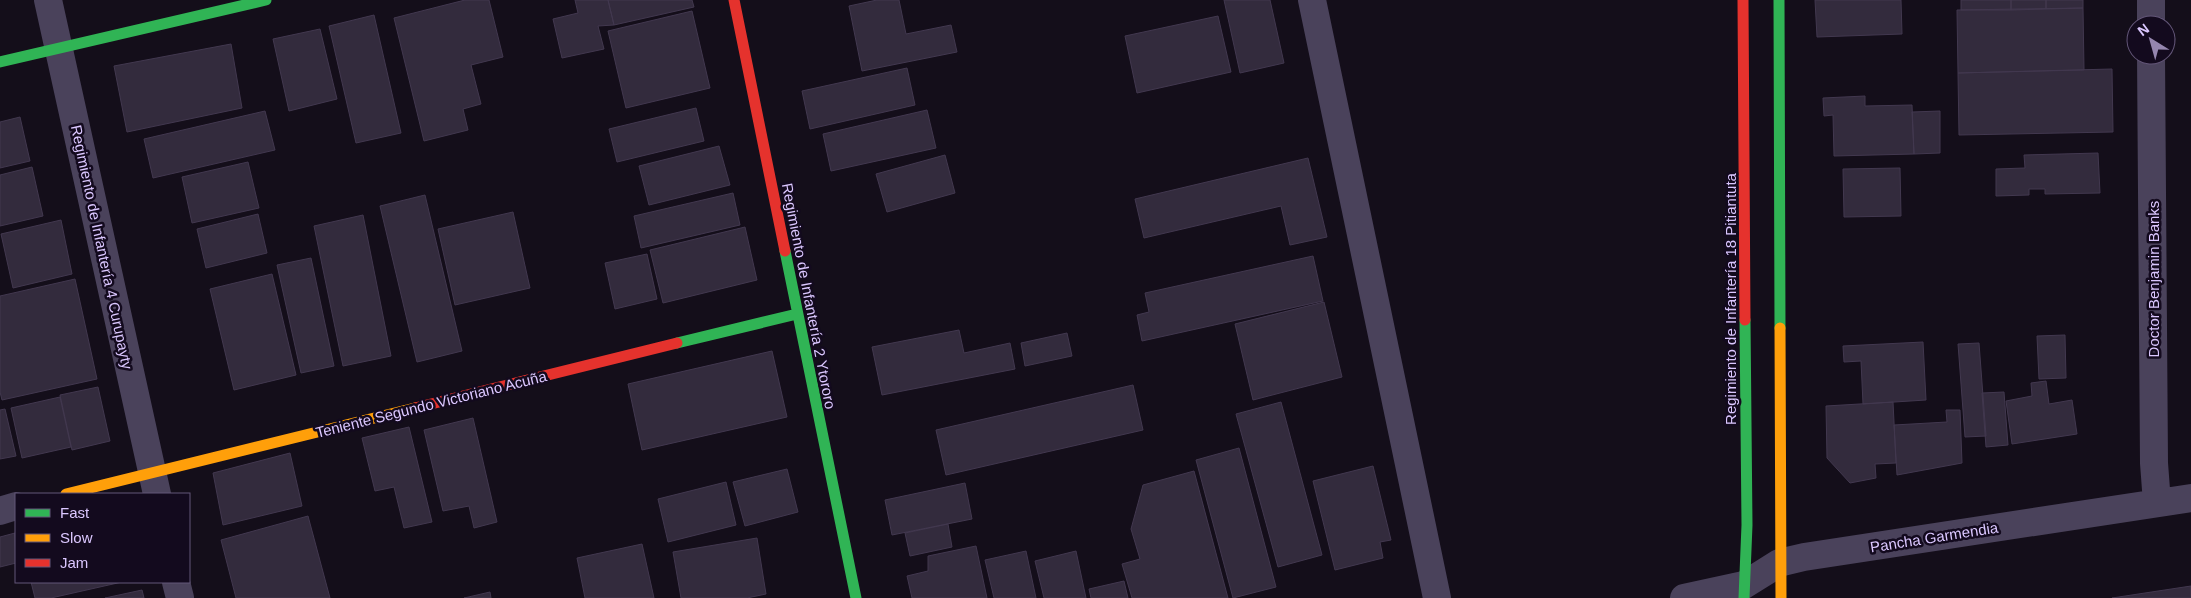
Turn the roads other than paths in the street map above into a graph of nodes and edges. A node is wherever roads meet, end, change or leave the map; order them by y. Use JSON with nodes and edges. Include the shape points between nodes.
{"nodes":[{"id":1,"x":48,"y":0,"type":"edge"},
{"id":2,"x":266,"y":0,"type":"edge"},
{"id":3,"x":734,"y":0,"type":"edge"},
{"id":4,"x":1312,"y":0,"type":"edge"},
{"id":5,"x":1743,"y":0,"type":"edge"},
{"id":6,"x":1779,"y":0,"type":"edge"},
{"id":7,"x":2151,"y":0,"type":"edge"},
{"id":8,"x":2151,"y":15,"type":"edge"},
{"id":9,"x":58,"y":48,"type":"junction"},
{"id":10,"x":0,"y":62,"type":"edge"},
{"id":11,"x":2151,"y":65,"type":"edge"},
{"id":12,"x":797,"y":314,"type":"junction"},
{"id":13,"x":155,"y":483,"type":"edge"},
{"id":14,"x":74,"y":493,"type":"edge"},
{"id":15,"x":2191,"y":498,"type":"edge"},
{"id":16,"x":2157,"y":503,"type":"junction"},
{"id":17,"x":15,"y":506,"type":"edge"},
{"id":18,"x":0,"y":510,"type":"edge"},
{"id":19,"x":1779,"y":563,"type":"junction"},
{"id":20,"x":176,"y":583,"type":"edge"},
{"id":21,"x":1744,"y":591,"type":"edge"},
{"id":22,"x":180,"y":598,"type":"edge"},
{"id":23,"x":856,"y":598,"type":"edge"},
{"id":24,"x":1437,"y":598,"type":"edge"},
{"id":25,"x":1684,"y":598,"type":"edge"},
{"id":26,"x":1780,"y":598,"type":"edge"}],
"edges":[{"from":1,"to":9,"type":"street","name":"Regimiento de Infantería 4 Curupayty"},
{"from":2,"to":9,"type":"street"},
{"from":3,"to":12,"type":"street","name":"Regimiento de Infantería 2 Ytororo"},
{"from":4,"to":24,"type":"street"},
{"from":5,"to":21,"type":"street","name":"Regimiento de Infantería 18 Pitiantuta","via":[[1747,515]]},
{"from":6,"to":19,"type":"street"},
{"from":7,"to":8,"type":"street"},
{"from":9,"to":10,"type":"street"},
{"from":9,"to":13,"type":"street","name":"Regimiento de Infantería 4 Curupayty"},
{"from":11,"to":16,"type":"street","name":"Doctor Benjamin Banks"},
{"from":12,"to":13,"type":"street","name":"Teniente Segundo Victoriano Acuña"},
{"from":12,"to":23,"type":"street","name":"Regimiento de Infantería 2 Ytororo"},
{"from":13,"to":14,"type":"street","name":"Teniente Segundo Victoriano Acuña"},
{"from":15,"to":16,"type":"street","name":"Pancha Garmendia"},
{"from":16,"to":19,"type":"street","name":"Pancha Garmendia"},
{"from":17,"to":18,"type":"street"},
{"from":19,"to":21,"type":"street","name":"Pancha Garmendia"},
{"from":19,"to":26,"type":"street"},
{"from":20,"to":22,"type":"street"},
{"from":21,"to":25,"type":"street","name":"Pancha Garmendia"}]}
